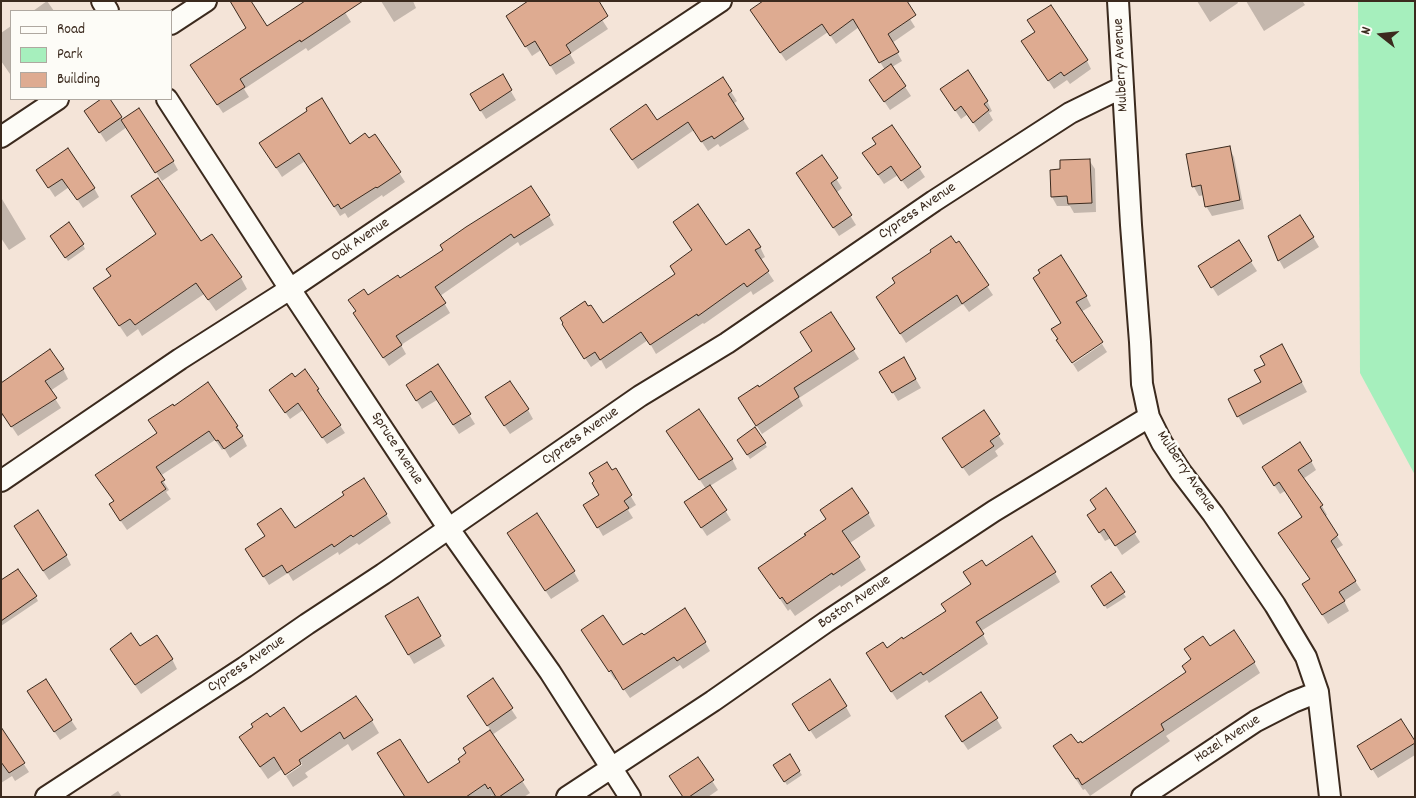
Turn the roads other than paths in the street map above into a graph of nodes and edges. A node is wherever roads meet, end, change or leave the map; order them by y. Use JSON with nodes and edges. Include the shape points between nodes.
{"nodes":[{"id":1,"x":206,"y":1,"type":"edge"},
{"id":2,"x":721,"y":1,"type":"edge"},
{"id":3,"x":1118,"y":1,"type":"edge"},
{"id":4,"x":172,"y":23,"type":"edge"},
{"id":5,"x":1123,"y":87,"type":"junction"},
{"id":6,"x":56,"y":100,"type":"edge"},
{"id":7,"x":168,"y":100,"type":"edge"},
{"id":8,"x":1,"y":137,"type":"edge"},
{"id":9,"x":290,"y":289,"type":"junction"},
{"id":10,"x":1149,"y":417,"type":"junction"},
{"id":11,"x":1,"y":480,"type":"edge"},
{"id":12,"x":448,"y":528,"type":"junction"},
{"id":13,"x":1318,"y":692,"type":"junction"},
{"id":14,"x":611,"y":768,"type":"junction"},
{"id":15,"x":46,"y":797,"type":"edge"},
{"id":16,"x":567,"y":797,"type":"edge"},
{"id":17,"x":630,"y":797,"type":"edge"},
{"id":18,"x":1142,"y":797,"type":"edge"},
{"id":19,"x":1330,"y":797,"type":"edge"}],
"edges":[{"from":1,"to":4,"type":"street"},
{"from":2,"to":9,"type":"street","name":"Oak Avenue"},
{"from":3,"to":5,"type":"street","name":"Mulberry Avenue"},
{"from":5,"to":10,"type":"street","name":"Mulberry Avenue","via":[[1142,384]]},
{"from":5,"to":12,"type":"street","name":"Cypress Avenue","via":[[1070,113],[942,196]]},
{"from":6,"to":8,"type":"street"},
{"from":7,"to":9,"type":"street","name":"Spruce Avenue"},
{"from":9,"to":11,"type":"street","name":"Oak Avenue"},
{"from":9,"to":12,"type":"street","name":"Spruce Avenue"},
{"from":10,"to":13,"type":"street","name":"Mulberry Avenue","via":[[1162,443],[1276,605],[1306,656]]},
{"from":10,"to":14,"type":"street","name":"Boston Avenue","via":[[994,511]]},
{"from":12,"to":14,"type":"street","name":"Spruce Avenue","via":[[550,672]]},
{"from":12,"to":15,"type":"street","name":"Cypress Avenue","via":[[384,574]]},
{"from":13,"to":18,"type":"street","name":"Hazel Avenue","via":[[1256,721]]},
{"from":13,"to":19,"type":"street","name":"Mulberry Avenue"},
{"from":14,"to":16,"type":"street","name":"Boston Avenue"},
{"from":14,"to":17,"type":"street","name":"Spruce Avenue"}]}
